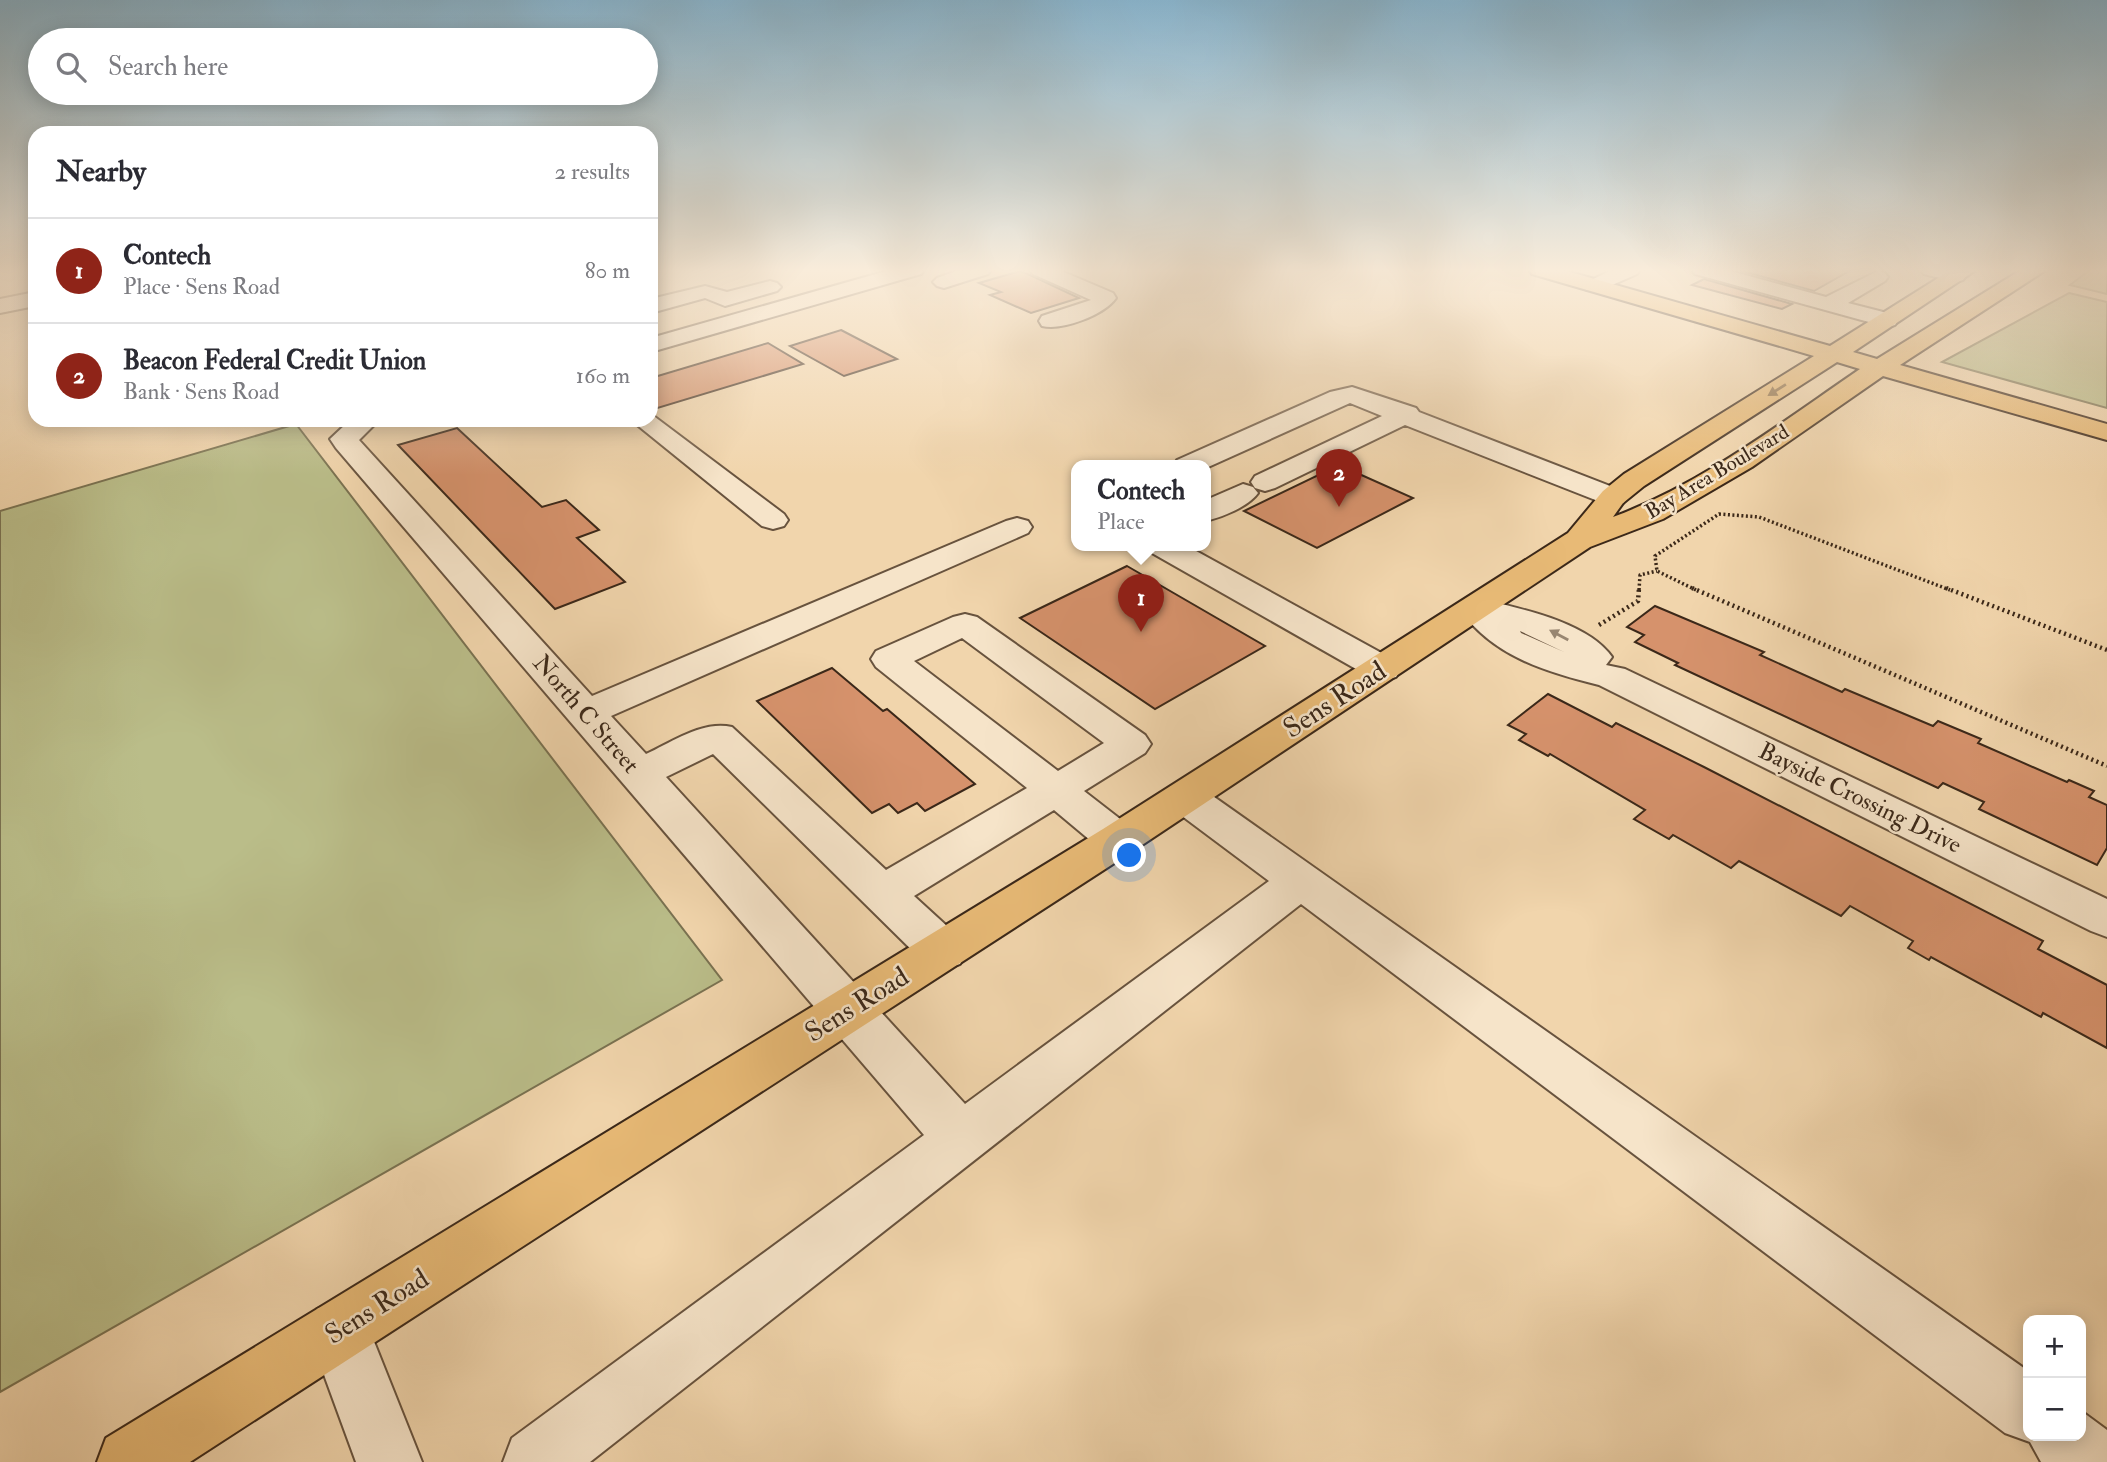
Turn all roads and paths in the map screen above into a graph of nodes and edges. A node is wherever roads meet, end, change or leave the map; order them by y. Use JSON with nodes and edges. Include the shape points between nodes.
{"nodes":[{"id":1,"x":704,"y":338,"type":"edge"},
{"id":2,"x":1779,"y":338,"type":"edge"},
{"id":3,"x":1859,"y":338,"type":"edge"},
{"id":4,"x":1927,"y":338,"type":"edge"},
{"id":5,"x":1835,"y":354,"type":"junction"},
{"id":6,"x":658,"y":360,"type":"edge"},
{"id":7,"x":1881,"y":367,"type":"junction"},
{"id":8,"x":1407,"y":414,"type":"junction"},
{"id":9,"x":360,"y":427,"type":"edge"},
{"id":10,"x":654,"y":427,"type":"edge"},
{"id":11,"x":2107,"y":432,"type":"edge"},
{"id":12,"x":1200,"y":460,"type":"edge"},
{"id":13,"x":1612,"y":497,"type":"junction"},
{"id":14,"x":1211,"y":510,"type":"edge"},
{"id":15,"x":1652,"y":513,"type":"junction"},
{"id":16,"x":773,"y":520,"type":"dead end"},
{"id":17,"x":1017,"y":527,"type":"dead end"},
{"id":18,"x":1578,"y":540,"type":"junction"},
{"id":19,"x":1172,"y":551,"type":"edge"},
{"id":20,"x":1657,"y":571,"type":"junction"},
{"id":21,"x":1476,"y":608,"type":"junction"},
{"id":22,"x":1598,"y":626,"type":"dead end"},
{"id":23,"x":2107,"y":650,"type":"edge"},
{"id":24,"x":1383,"y":669,"type":"junction"},
{"id":25,"x":585,"y":713,"type":"junction"},
{"id":26,"x":2107,"y":766,"type":"edge"},
{"id":27,"x":638,"y":774,"type":"junction"},
{"id":28,"x":1056,"y":790,"type":"junction"},
{"id":29,"x":1185,"y":797,"type":"junction"},
{"id":30,"x":1118,"y":839,"type":"junction"},
{"id":31,"x":1300,"y":881,"type":"junction"},
{"id":32,"x":883,"y":893,"type":"junction"},
{"id":33,"x":2107,"y":919,"type":"edge"},
{"id":34,"x":943,"y":951,"type":"junction"},
{"id":35,"x":848,"y":1012,"type":"junction"},
{"id":36,"x":961,"y":1138,"type":"junction"},
{"id":37,"x":339,"y":1331,"type":"junction"},
{"id":38,"x":2023,"y":1406,"type":"edge"},
{"id":39,"x":2067,"y":1441,"type":"edge"},
{"id":40,"x":130,"y":1462,"type":"edge"},
{"id":41,"x":389,"y":1462,"type":"edge"},
{"id":42,"x":536,"y":1462,"type":"edge"},
{"id":43,"x":2094,"y":1462,"type":"edge"}],
"edges":[{"from":1,"to":6,"type":"street","via":[[710,349]]},
{"from":2,"to":5,"type":"main road"},
{"from":3,"to":5,"type":"main road","name":"Bay Area Boulevard"},
{"from":4,"to":7,"type":"main road","name":"Bay Area Boulevard"},
{"from":5,"to":7,"type":"main road"},
{"from":5,"to":13,"type":"main road","name":"Bay Area Boulevard","one_way":true},
{"from":7,"to":11,"type":"main road"},
{"from":7,"to":15,"type":"main road","name":"Bay Area Boulevard","via":[[1742,461]]},
{"from":8,"to":12,"type":"street","via":[[1365,398],[1344,396]]},
{"from":8,"to":13,"type":"street"},
{"from":8,"to":14,"type":"street"},
{"from":9,"to":25,"type":"street","name":"North C Street","via":[[344,439]]},
{"from":10,"to":16,"type":"street"},
{"from":13,"to":15,"type":"main road"},
{"from":13,"to":18,"type":"main road","name":"Bay Area Boulevard"},
{"from":15,"to":18,"type":"main road","name":"Bay Area Boulevard"},
{"from":17,"to":25,"type":"street"},
{"from":18,"to":21,"type":"main road","name":"Sens Road"},
{"from":19,"to":24,"type":"street"},
{"from":20,"to":22,"type":"path","via":[[1640,575],[1637,601],[1629,609]]},
{"from":20,"to":23,"type":"path","via":[[1655,556],[1661,551],[1718,514],[1742,514]]},
{"from":20,"to":26,"type":"path"},
{"from":21,"to":24,"type":"main road","name":"Sens Road"},
{"from":21,"to":33,"type":"street","name":"Bayside Crossing Drive","via":[[1509,640],[1563,665],[1612,677]]},
{"from":24,"to":29,"type":"main road","name":"Sens Road"},
{"from":25,"to":27,"type":"street","name":"North C Street"},
{"from":27,"to":32,"type":"street","via":[[718,736]]},
{"from":27,"to":35,"type":"street","name":"North C Street"},
{"from":28,"to":28,"type":"street","via":[[1132,744],[965,624],[889,659]]},
{"from":28,"to":30,"type":"street"},
{"from":28,"to":32,"type":"street"},
{"from":29,"to":30,"type":"main road","name":"Sens Road"},
{"from":29,"to":31,"type":"street"},
{"from":30,"to":34,"type":"main road","name":"Sens Road"},
{"from":31,"to":36,"type":"street"},
{"from":31,"to":38,"type":"street"},
{"from":32,"to":34,"type":"street"},
{"from":34,"to":35,"type":"main road","name":"Sens Road"},
{"from":35,"to":36,"type":"street","name":"North C Street"},
{"from":35,"to":37,"type":"main road","name":"Sens Road"},
{"from":36,"to":42,"type":"street"},
{"from":37,"to":40,"type":"main road","name":"Sens Road"},
{"from":37,"to":41,"type":"street"},
{"from":39,"to":43,"type":"street"}]}
